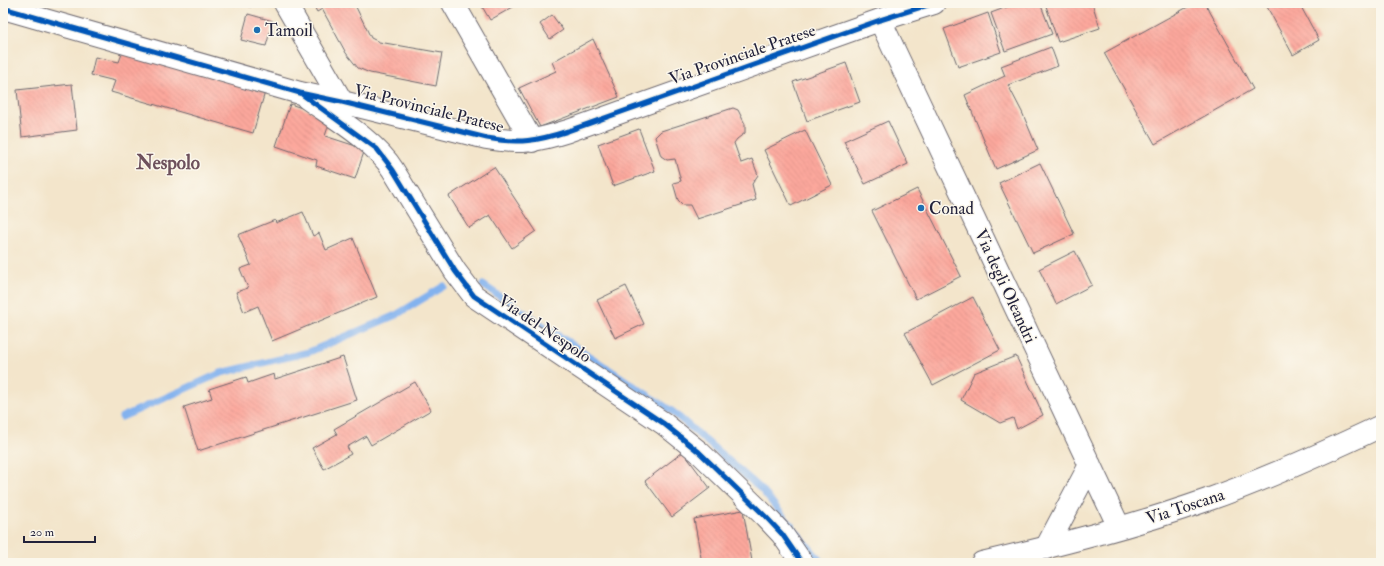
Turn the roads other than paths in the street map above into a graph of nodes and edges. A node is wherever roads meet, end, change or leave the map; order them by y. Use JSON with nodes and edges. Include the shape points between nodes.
{"nodes":[{"id":1,"x":285,"y":3,"type":"edge"},
{"id":2,"x":452,"y":3,"type":"edge"},
{"id":3,"x":934,"y":3,"type":"edge"},
{"id":4,"x":3,"y":8,"type":"edge"},
{"id":5,"x":880,"y":20,"type":"junction"},
{"id":6,"x":300,"y":93,"type":"junction"},
{"id":7,"x":342,"y":102,"type":"junction"},
{"id":8,"x":532,"y":141,"type":"junction"},
{"id":9,"x":1381,"y":426,"type":"edge"},
{"id":10,"x":1090,"y":465,"type":"junction"},
{"id":11,"x":1119,"y":527,"type":"junction"},
{"id":12,"x":1046,"y":548,"type":"junction"},
{"id":13,"x":802,"y":563,"type":"edge"},
{"id":14,"x":982,"y":563,"type":"edge"}],
"edges":[{"from":1,"to":7,"type":"street"},
{"from":2,"to":8,"type":"street"},
{"from":3,"to":5,"type":"street","name":"Via Provinciale Pratese"},
{"from":4,"to":6,"type":"street","name":"Via Provinciale Pratese"},
{"from":5,"to":8,"type":"street","name":"Via Provinciale Pratese","via":[[576,128]]},
{"from":5,"to":10,"type":"street","name":"Via degli Oleandri"},
{"from":6,"to":7,"type":"street","name":"Via Provinciale Pratese"},
{"from":6,"to":13,"type":"street","name":"Via del Nespolo","via":[[369,142],[382,155],[455,271],[474,296],[663,423],[699,452],[782,534]]},
{"from":7,"to":8,"type":"street","name":"Via Provinciale Pratese","via":[[506,142]]},
{"from":9,"to":11,"type":"street","name":"Via Toscana","via":[[1284,470],[1216,497]]},
{"from":10,"to":11,"type":"street","name":"Via degli Oleandri"},
{"from":10,"to":12,"type":"street"},
{"from":11,"to":12,"type":"street","name":"Via Toscana"},
{"from":12,"to":14,"type":"street","name":"Via Toscana"}]}
